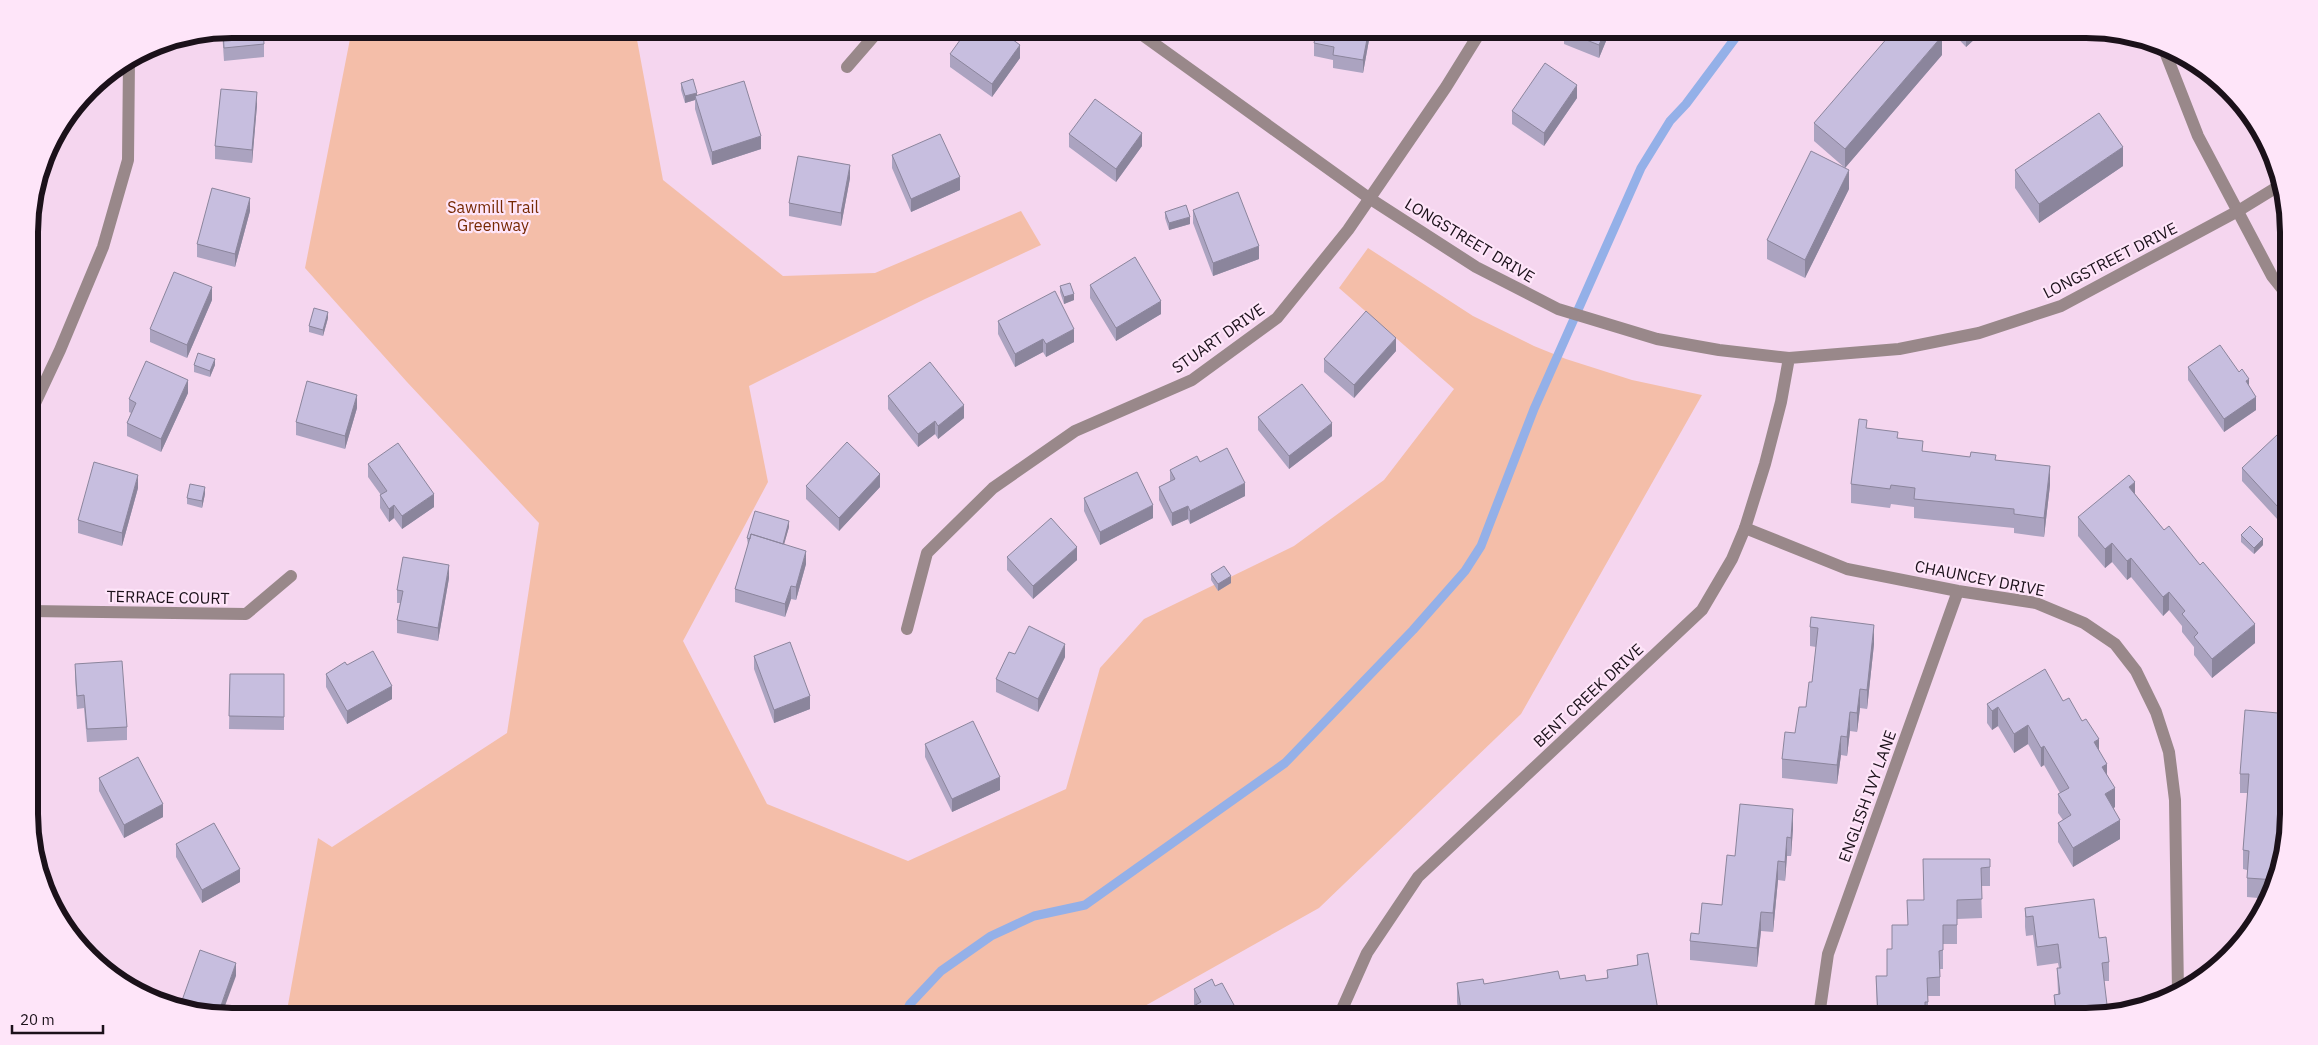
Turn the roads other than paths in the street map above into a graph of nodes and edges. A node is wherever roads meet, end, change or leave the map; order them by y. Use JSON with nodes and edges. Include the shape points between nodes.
{"nodes":[{"id":1,"x":872,"y":38,"type":"edge"},
{"id":2,"x":1146,"y":38,"type":"edge"},
{"id":3,"x":1476,"y":38,"type":"edge"},
{"id":4,"x":2166,"y":55,"type":"edge"},
{"id":5,"x":129,"y":67,"type":"edge"},
{"id":6,"x":847,"y":67,"type":"dead end"},
{"id":7,"x":2276,"y":188,"type":"edge"},
{"id":8,"x":1368,"y":198,"type":"junction"},
{"id":9,"x":2238,"y":211,"type":"junction"},
{"id":10,"x":2280,"y":286,"type":"edge"},
{"id":11,"x":1789,"y":358,"type":"junction"},
{"id":12,"x":38,"y":397,"type":"edge"},
{"id":13,"x":1745,"y":528,"type":"junction"},
{"id":14,"x":291,"y":576,"type":"dead end"},
{"id":15,"x":1958,"y":591,"type":"junction"},
{"id":16,"x":38,"y":611,"type":"edge"},
{"id":17,"x":907,"y":630,"type":"dead end"},
{"id":18,"x":2178,"y":985,"type":"edge"},
{"id":19,"x":1342,"y":1008,"type":"edge"},
{"id":20,"x":1820,"y":1008,"type":"edge"}],
"edges":[{"from":1,"to":6,"type":"street"},
{"from":2,"to":8,"type":"street","name":"LONGSTREET DRIVE"},
{"from":3,"to":8,"type":"street","name":"STUART DRIVE"},
{"from":4,"to":9,"type":"street","via":[[2198,136]]},
{"from":5,"to":12,"type":"street","via":[[128,160],[103,247]]},
{"from":7,"to":9,"type":"street","name":"LONGSTREET DRIVE"},
{"from":8,"to":11,"type":"street","name":"LONGSTREET DRIVE","via":[[1476,267],[1558,308],[1657,339]]},
{"from":8,"to":17,"type":"street","name":"STUART DRIVE","via":[[1348,230],[1276,318],[1192,380],[1075,431],[993,488],[927,553]]},
{"from":9,"to":10,"type":"street"},
{"from":9,"to":11,"type":"street","name":"LONGSTREET DRIVE","via":[[2061,306],[1979,333],[1899,348]]},
{"from":11,"to":13,"type":"street","name":"BENT CREEK DRIVE","via":[[1767,456]]},
{"from":13,"to":15,"type":"street","name":"CHAUNCEY DRIVE","via":[[1847,569]]},
{"from":13,"to":19,"type":"street","name":"BENT CREEK DRIVE","via":[[1732,559],[1702,610],[1418,877],[1366,953]]},
{"from":14,"to":16,"type":"street","name":"TERRACE COURT","via":[[246,614]]},
{"from":15,"to":18,"type":"street","name":"CHAUNCEY DRIVE","via":[[2036,603],[2084,623],[2115,644],[2136,671],[2156,712],[2169,752],[2175,800]]},
{"from":15,"to":20,"type":"street","name":"ENGLISH IVY LANE","via":[[1828,954]]}]}
